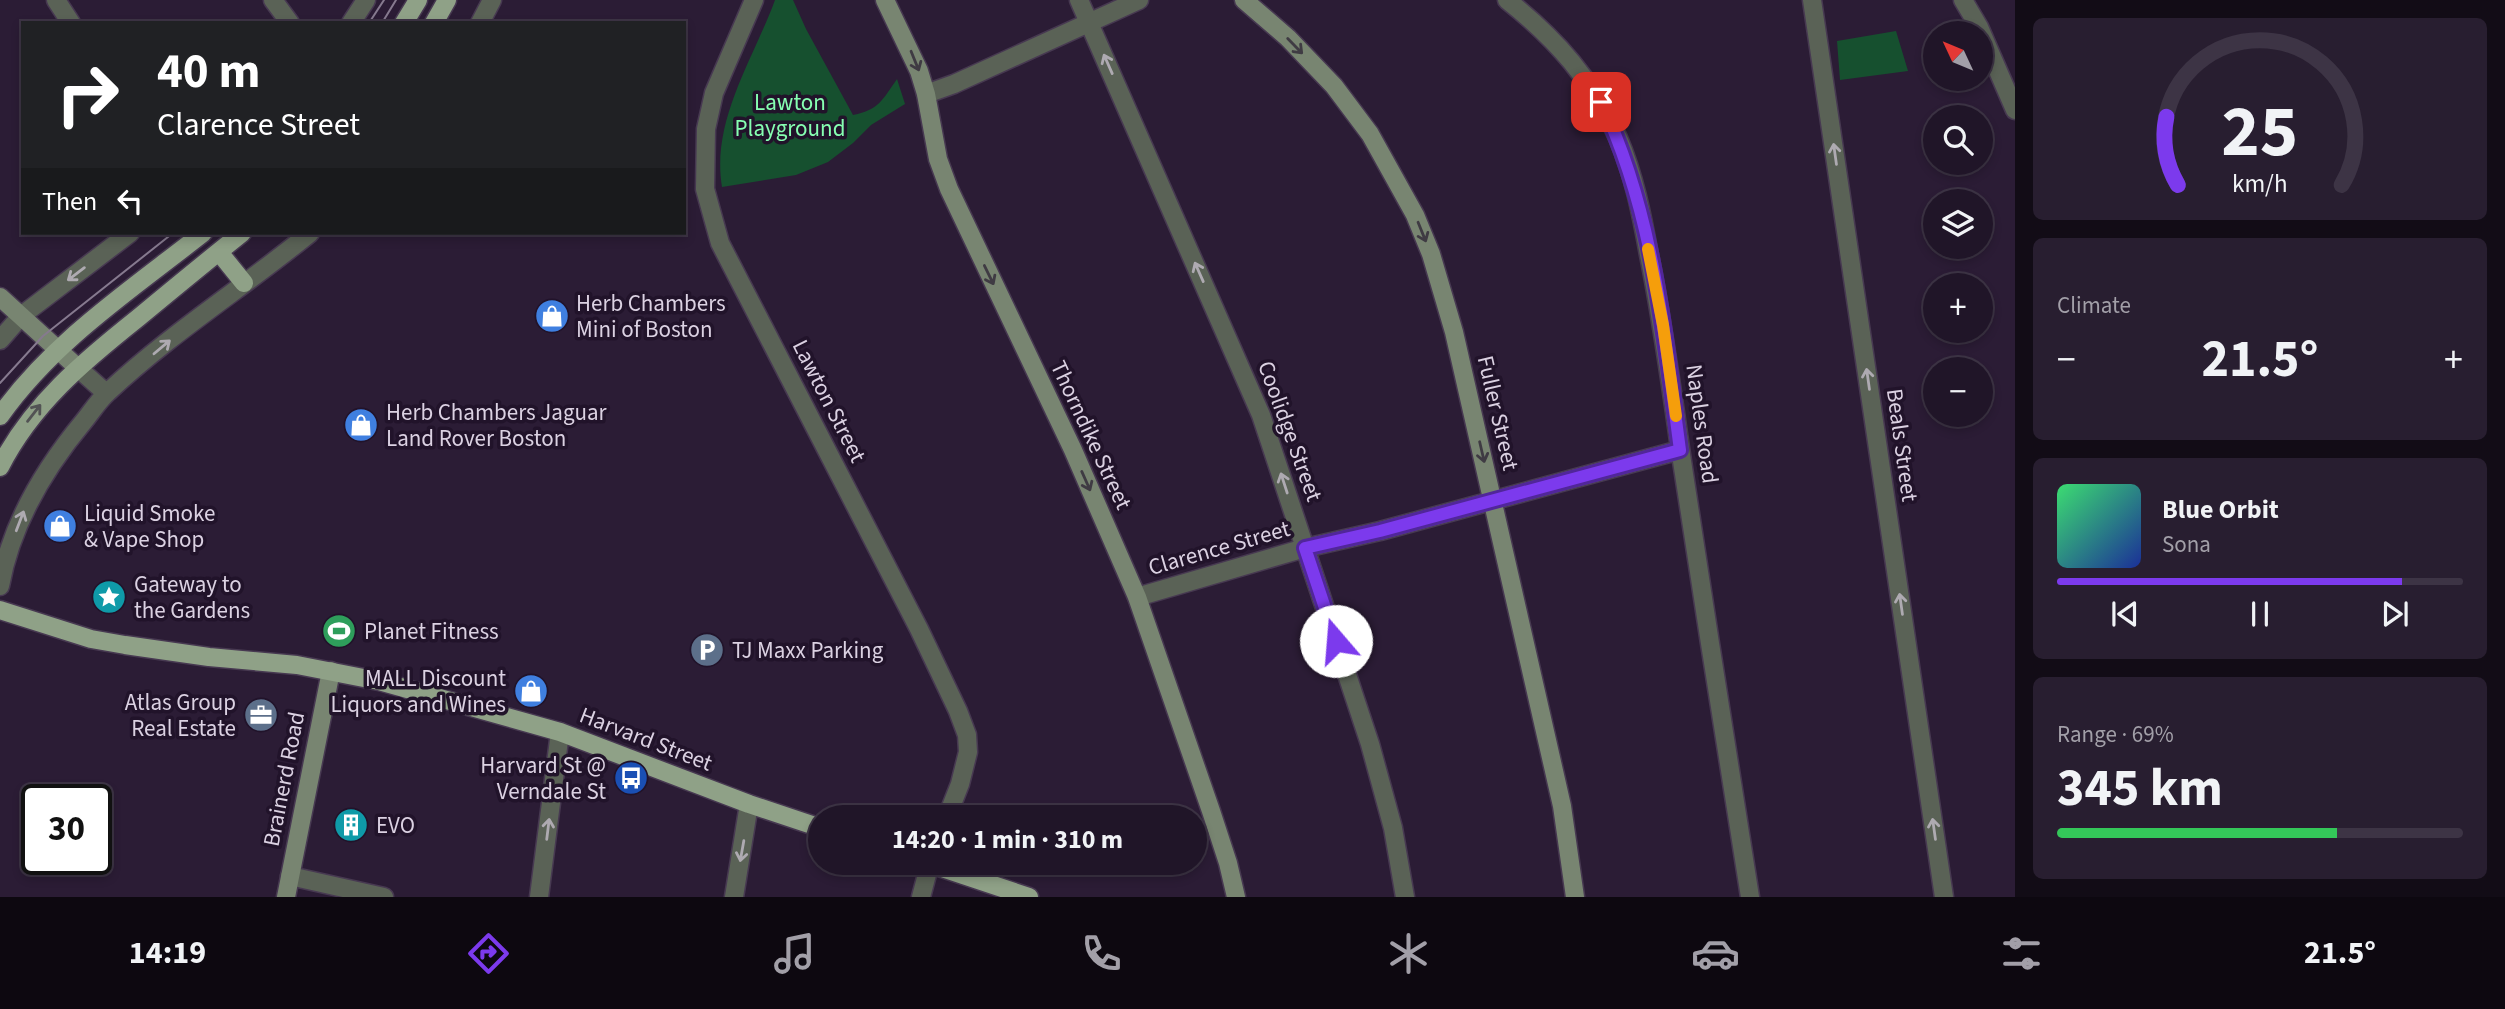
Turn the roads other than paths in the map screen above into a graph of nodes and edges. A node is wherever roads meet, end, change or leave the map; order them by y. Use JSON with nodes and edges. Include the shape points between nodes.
{"nodes":[{"id":1,"x":56,"y":0,"type":"edge"},
{"id":2,"x":272,"y":0,"type":"edge"},
{"id":3,"x":366,"y":0,"type":"edge"},
{"id":4,"x":418,"y":0,"type":"edge"},
{"id":5,"x":447,"y":0,"type":"edge"},
{"id":6,"x":492,"y":0,"type":"edge"},
{"id":7,"x":754,"y":0,"type":"edge"},
{"id":8,"x":886,"y":0,"type":"edge"},
{"id":9,"x":1079,"y":0,"type":"edge"},
{"id":10,"x":1139,"y":0,"type":"edge"},
{"id":11,"x":1244,"y":0,"type":"edge"},
{"id":12,"x":1507,"y":0,"type":"edge"},
{"id":13,"x":1812,"y":0,"type":"edge"},
{"id":14,"x":1963,"y":0,"type":"edge"},
{"id":15,"x":70,"y":21,"type":"edge"},
{"id":16,"x":288,"y":21,"type":"edge"},
{"id":17,"x":352,"y":21,"type":"edge"},
{"id":18,"x":405,"y":21,"type":"edge"},
{"id":19,"x":435,"y":21,"type":"edge"},
{"id":20,"x":481,"y":21,"type":"edge"},
{"id":21,"x":1090,"y":23,"type":"junction"},
{"id":22,"x":926,"y":94,"type":"junction"},
{"id":23,"x":2015,"y":110,"type":"edge"},
{"id":24,"x":127,"y":235,"type":"edge"},
{"id":25,"x":200,"y":235,"type":"edge"},
{"id":26,"x":239,"y":235,"type":"edge"},
{"id":27,"x":307,"y":235,"type":"edge"},
{"id":28,"x":219,"y":251,"type":"junction"},
{"id":29,"x":244,"y":283,"type":"junction"},
{"id":30,"x":0,"y":297,"type":"edge"},
{"id":31,"x":21,"y":316,"type":"junction"},
{"id":32,"x":0,"y":340,"type":"edge"},
{"id":33,"x":58,"y":349,"type":"junction"},
{"id":34,"x":78,"y":368,"type":"junction"},
{"id":35,"x":106,"y":393,"type":"junction"},
{"id":36,"x":0,"y":416,"type":"edge"},
{"id":37,"x":1680,"y":450,"type":"junction"},
{"id":38,"x":0,"y":467,"type":"edge"},
{"id":39,"x":1493,"y":500,"type":"junction"},
{"id":40,"x":1305,"y":548,"type":"junction"},
{"id":41,"x":0,"y":586,"type":"edge"},
{"id":42,"x":1137,"y":597,"type":"junction"},
{"id":43,"x":0,"y":610,"type":"edge"},
{"id":44,"x":331,"y":671,"type":"junction"},
{"id":45,"x":560,"y":732,"type":"junction"},
{"id":46,"x":749,"y":804,"type":"junction"},
{"id":47,"x":952,"y":805,"type":"edge"},
{"id":48,"x":808,"y":824,"type":"edge"},
{"id":49,"x":926,"y":875,"type":"edge"},
{"id":50,"x":964,"y":875,"type":"edge"},
{"id":51,"x":290,"y":876,"type":"junction"},
{"id":52,"x":286,"y":897,"type":"edge"},
{"id":53,"x":384,"y":897,"type":"edge"},
{"id":54,"x":539,"y":897,"type":"edge"},
{"id":55,"x":734,"y":897,"type":"edge"},
{"id":56,"x":921,"y":897,"type":"edge"},
{"id":57,"x":1029,"y":897,"type":"edge"},
{"id":58,"x":1236,"y":897,"type":"edge"},
{"id":59,"x":1405,"y":897,"type":"edge"},
{"id":60,"x":1575,"y":897,"type":"edge"},
{"id":61,"x":1750,"y":897,"type":"edge"},
{"id":62,"x":1944,"y":897,"type":"edge"}],
"edges":[{"from":1,"to":15,"type":"street"},
{"from":2,"to":16,"type":"street"},
{"from":3,"to":17,"type":"street"},
{"from":4,"to":18,"type":"main road"},
{"from":5,"to":19,"type":"main road"},
{"from":6,"to":20,"type":"street"},
{"from":7,"to":47,"type":"street","name":"Lawton Street","via":[[714,93],[706,129],[705,189],[720,243],[963,723],[968,752]]},
{"from":8,"to":22,"type":"street","name":"Thorndike Street","one_way":true},
{"from":9,"to":21,"type":"street","name":"Coolidge Street"},
{"from":10,"to":21,"type":"street"},
{"from":11,"to":39,"type":"street","name":"Fuller Street","one_way":true,"via":[[1334,86],[1370,134],[1415,215],[1454,332]]},
{"from":12,"to":37,"type":"street","name":"Naples Road","via":[[1556,42],[1584,75],[1618,139],[1645,232]]},
{"from":62,"to":13,"type":"street","name":"Beals Street","one_way":true},
{"from":14,"to":23,"type":"street"},
{"from":21,"to":22,"type":"street"},
{"from":40,"to":21,"type":"street","name":"Coolidge Street","one_way":true,"via":[[1261,415]]},
{"from":22,"to":42,"type":"street","name":"Thorndike Street","one_way":true,"via":[[938,159],[949,189]]},
{"from":24,"to":31,"type":"street","one_way":true},
{"from":25,"to":33,"type":"main road"},
{"from":26,"to":28,"type":"main road"},
{"from":27,"to":29,"type":"street"},
{"from":28,"to":29,"type":"main road"},
{"from":28,"to":34,"type":"main road"},
{"from":35,"to":29,"type":"street","one_way":true},
{"from":30,"to":31,"type":"street"},
{"from":31,"to":32,"type":"street"},
{"from":31,"to":33,"type":"street"},
{"from":33,"to":34,"type":"street"},
{"from":33,"to":36,"type":"main road"},
{"from":34,"to":35,"type":"street"},
{"from":38,"to":34,"type":"main road","one_way":true,"via":[[47,397]]},
{"from":41,"to":35,"type":"street","one_way":true,"via":[[21,517],[41,480]]},
{"from":37,"to":39,"type":"street","name":"Clarence Street"},
{"from":37,"to":61,"type":"street","name":"Naples Road"},
{"from":39,"to":40,"type":"street","name":"Clarence Street"},
{"from":39,"to":60,"type":"street","name":"Fuller Street","via":[[1562,806]]},
{"from":40,"to":42,"type":"street","name":"Clarence Street"},
{"from":40,"to":59,"type":"street","name":"Coolidge Street","via":[[1370,744],[1393,828]]},
{"from":42,"to":58,"type":"street","name":"Thorndike Street"},
{"from":43,"to":44,"type":"main road","name":"Harvard Street","via":[[91,639]]},
{"from":44,"to":45,"type":"main road","name":"Harvard Street"},
{"from":44,"to":51,"type":"street","name":"Brainerd Road"},
{"from":45,"to":46,"type":"main road","name":"Harvard Street"},
{"from":54,"to":45,"type":"street","one_way":true},
{"from":46,"to":48,"type":"main road","name":"Harvard Street"},
{"from":46,"to":55,"type":"street","one_way":true},
{"from":49,"to":56,"type":"street"},
{"from":50,"to":57,"type":"main road"},
{"from":51,"to":52,"type":"street","name":"Brainerd Road"},
{"from":51,"to":53,"type":"street"}]}
